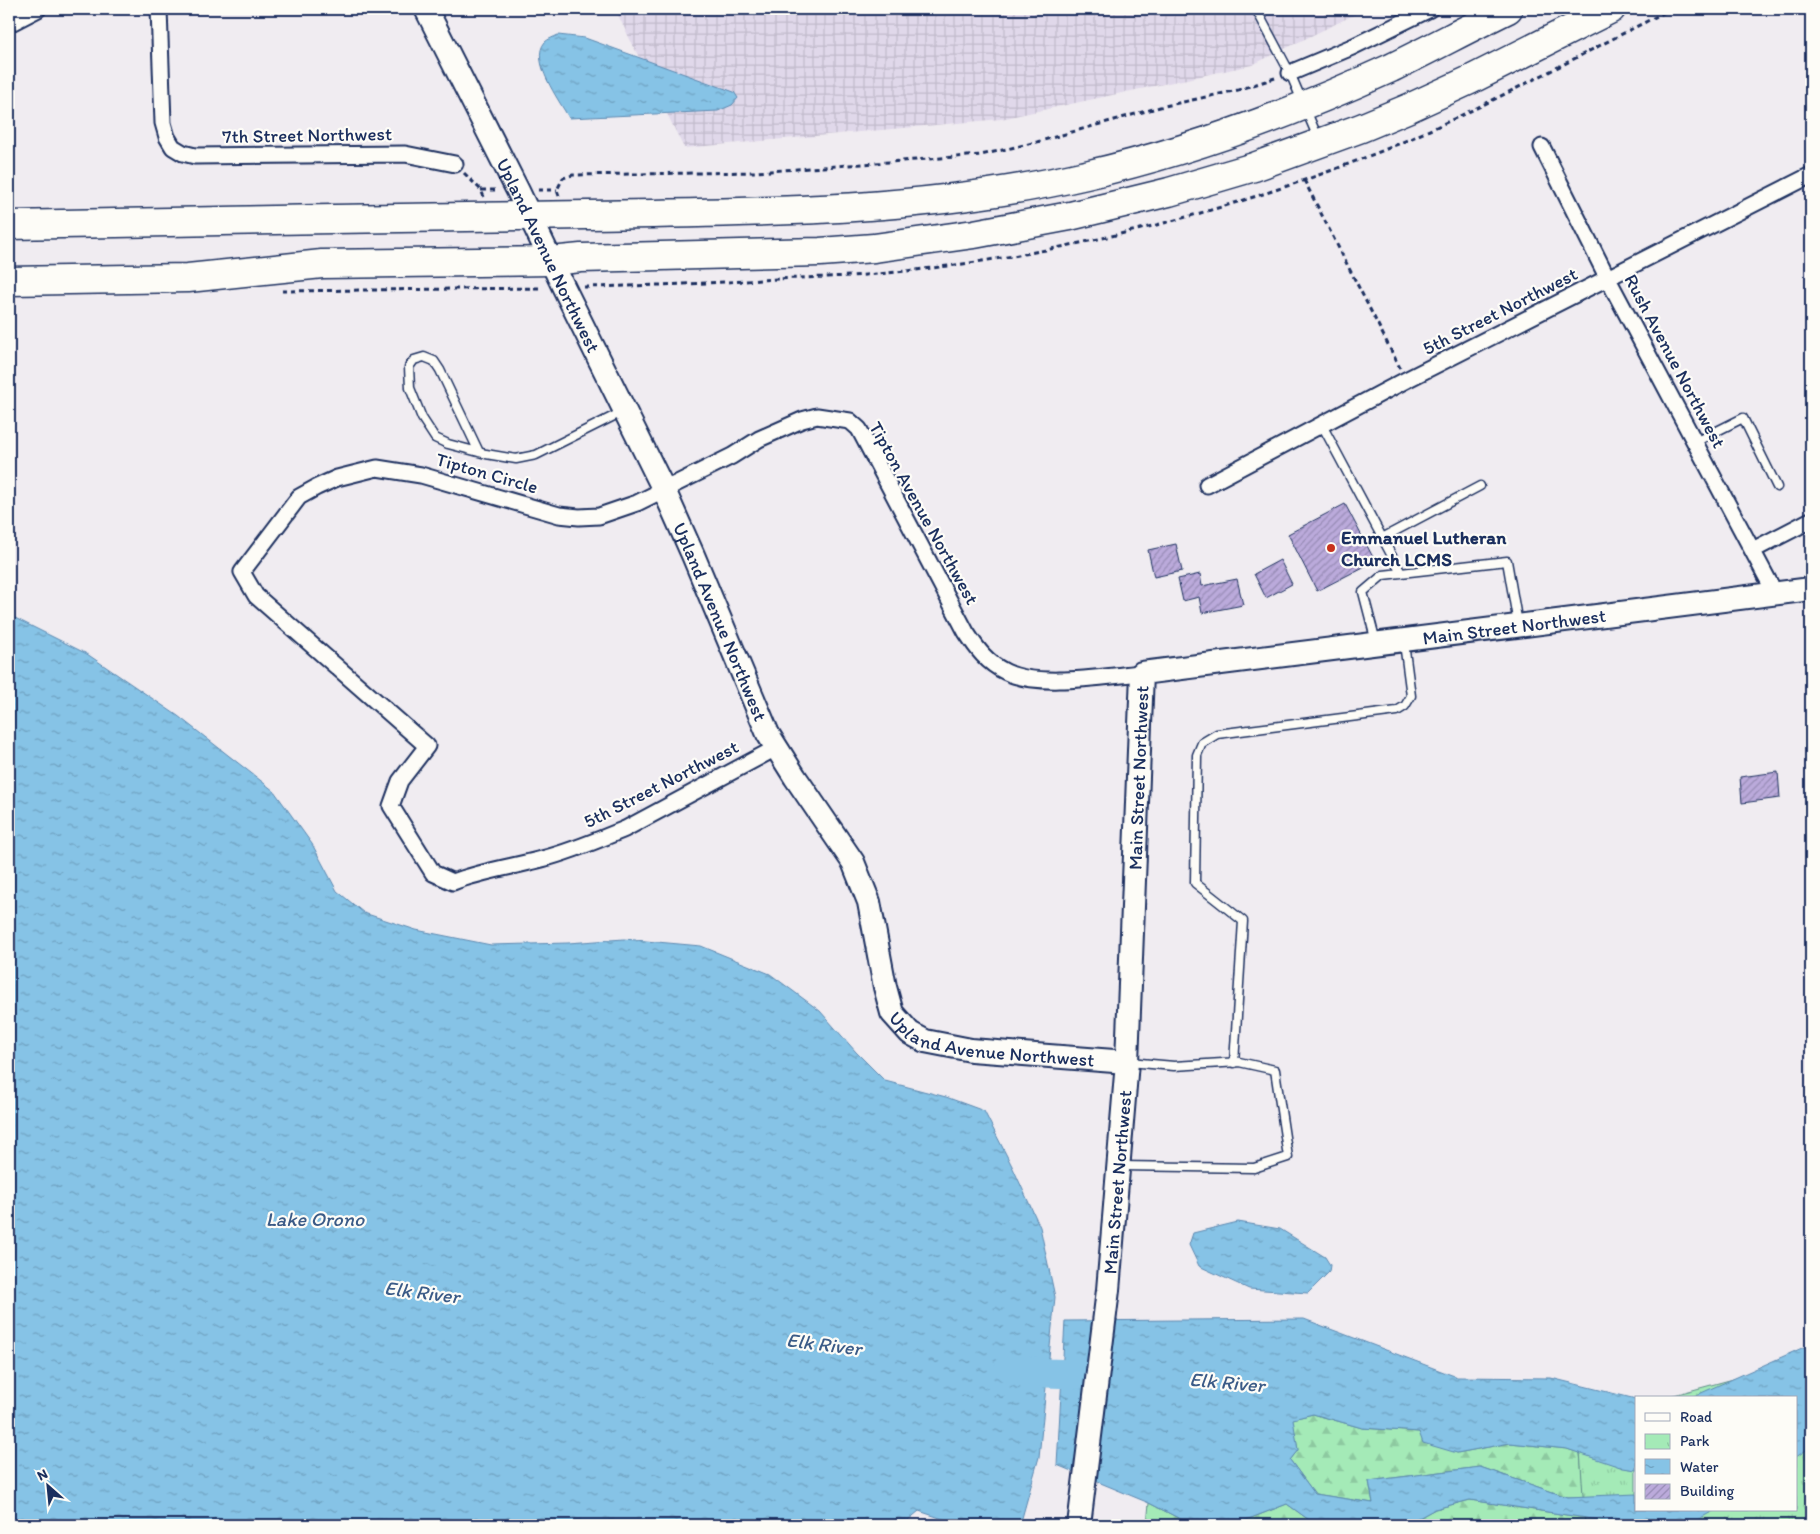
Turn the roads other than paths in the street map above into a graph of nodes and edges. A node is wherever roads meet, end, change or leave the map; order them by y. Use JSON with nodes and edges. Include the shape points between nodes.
{"nodes":[{"id":1,"x":38,"y":9,"type":"edge"},
{"id":2,"x":159,"y":9,"type":"edge"},
{"id":3,"x":426,"y":9,"type":"edge"},
{"id":4,"x":1256,"y":9,"type":"edge"},
{"id":5,"x":1430,"y":9,"type":"edge"},
{"id":6,"x":1508,"y":9,"type":"edge"},
{"id":7,"x":1611,"y":9,"type":"edge"},
{"id":8,"x":9,"y":24,"type":"edge"},
{"id":9,"x":1290,"y":73,"type":"junction"},
{"id":10,"x":1304,"y":106,"type":"junction"},
{"id":11,"x":1320,"y":143,"type":"junction"},
{"id":12,"x":1542,"y":147,"type":"dead end"},
{"id":13,"x":455,"y":164,"type":"road end"},
{"id":14,"x":1811,"y":175,"type":"edge"},
{"id":15,"x":530,"y":216,"type":"junction"},
{"id":16,"x":9,"y":225,"type":"edge"},
{"id":17,"x":551,"y":261,"type":"junction"},
{"id":18,"x":1608,"y":279,"type":"junction"},
{"id":19,"x":9,"y":281,"type":"edge"},
{"id":20,"x":626,"y":410,"type":"junction"},
{"id":21,"x":1322,"y":425,"type":"junction"},
{"id":22,"x":1695,"y":442,"type":"junction"},
{"id":23,"x":478,"y":452,"type":"junction"},
{"id":24,"x":1207,"y":485,"type":"dead end"},
{"id":25,"x":1480,"y":486,"type":"dead end"},
{"id":26,"x":1777,"y":487,"type":"dead end"},
{"id":27,"x":664,"y":490,"type":"junction"},
{"id":28,"x":299,"y":497,"type":"joint"},
{"id":29,"x":1811,"y":520,"type":"edge"},
{"id":30,"x":1382,"y":538,"type":"junction"},
{"id":31,"x":1753,"y":550,"type":"junction"},
{"id":32,"x":1401,"y":573,"type":"junction"},
{"id":33,"x":1811,"y":589,"type":"edge"},
{"id":34,"x":1775,"y":593,"type":"junction"},
{"id":35,"x":1518,"y":624,"type":"junction"},
{"id":36,"x":1403,"y":639,"type":"junction"},
{"id":37,"x":1376,"y":642,"type":"junction"},
{"id":38,"x":1142,"y":672,"type":"junction"},
{"id":39,"x":776,"y":748,"type":"junction"},
{"id":40,"x":1127,"y":1062,"type":"junction"},
{"id":41,"x":1234,"y":1063,"type":"junction"},
{"id":42,"x":1119,"y":1166,"type":"junction"},
{"id":43,"x":1079,"y":1525,"type":"edge"}],
"edges":[{"from":1,"to":8,"type":"street"},
{"from":2,"to":13,"type":"street","name":"7th Street Northwest","via":[[163,123],[166,137],[173,147],[184,153],[195,156],[405,154]]},
{"from":3,"to":15,"type":"street","name":"Upland Avenue Northwest"},
{"from":4,"to":9,"type":"lane"},
{"from":5,"to":9,"type":"street"},
{"from":6,"to":10,"type":"highway","via":[[1392,67]]},
{"from":7,"to":11,"type":"highway","via":[[1409,108]]},
{"from":9,"to":10,"type":"lane"},
{"from":10,"to":11,"type":"lane"},
{"from":10,"to":15,"type":"highway","via":[[1195,145],[1112,169],[986,194],[898,205]]},
{"from":11,"to":17,"type":"highway","via":[[1169,192],[1070,216],[974,234],[820,252]]},
{"from":12,"to":18,"type":"street","name":"Rush Avenue Northwest"},
{"from":14,"to":18,"type":"street","name":"5th Street Northwest"},
{"from":15,"to":16,"type":"highway"},
{"from":15,"to":17,"type":"street","name":"Upland Avenue Northwest"},
{"from":17,"to":19,"type":"highway","via":[[322,264],[188,278]]},
{"from":17,"to":20,"type":"street","name":"Upland Avenue Northwest"},
{"from":18,"to":21,"type":"street","name":"5th Street Northwest"},
{"from":18,"to":22,"type":"street","name":"Rush Avenue Northwest"},
{"from":20,"to":23,"type":"lane","via":[[536,455],[516,459]]},
{"from":20,"to":27,"type":"street","name":"Upland Avenue Northwest"},
{"from":21,"to":24,"type":"street","name":"5th Street Northwest"},
{"from":21,"to":30,"type":"lane"},
{"from":22,"to":26,"type":"lane","via":[[1743,418]]},
{"from":22,"to":31,"type":"street","name":"Rush Avenue Northwest"},
{"from":23,"to":23,"type":"lane","via":[[435,438],[422,418],[410,388],[409,367],[414,360],[424,357],[434,361]]},
{"from":25,"to":30,"type":"lane"},
{"from":27,"to":28,"type":"street","name":"Tipton Circle","via":[[619,510],[579,517],[559,515],[421,475],[377,468],[337,478]]},
{"from":27,"to":38,"type":"street","name":"Tipton Avenue Northwest","via":[[759,439],[802,420],[817,416],[850,421],[859,429],[966,632],[978,651],[991,663],[1006,673],[1041,680]]},
{"from":27,"to":39,"type":"street","name":"Upland Avenue Northwest"},
{"from":28,"to":39,"type":"street","name":"5th Street Northwest","via":[[242,572],[256,596],[428,746],[400,781],[391,806],[433,873],[453,882],[545,859],[602,839]]},
{"from":29,"to":31,"type":"street"},
{"from":30,"to":32,"type":"lane"},
{"from":31,"to":34,"type":"street","name":"Rush Avenue Northwest"},
{"from":32,"to":35,"type":"lane","via":[[1507,562]]},
{"from":32,"to":37,"type":"lane","via":[[1383,575],[1363,592]]},
{"from":33,"to":34,"type":"street","name":"Main Street Northwest"},
{"from":34,"to":35,"type":"street","name":"Main Street Northwest"},
{"from":35,"to":36,"type":"street","name":"Main Street Northwest"},
{"from":36,"to":37,"type":"street","name":"Main Street Northwest"},
{"from":36,"to":41,"type":"lane","via":[[1411,696],[1397,711],[1216,734],[1202,744],[1198,755],[1195,883],[1243,921]]},
{"from":37,"to":38,"type":"street","name":"Main Street Northwest"},
{"from":38,"to":40,"type":"street","name":"Main Street Northwest"},
{"from":39,"to":40,"type":"street","name":"Upland Avenue Northwest","via":[[853,862],[869,902],[892,1012],[910,1033],[925,1041],[971,1050]]},
{"from":40,"to":41,"type":"lane","via":[[1174,1066]]},
{"from":40,"to":42,"type":"street","name":"Main Street Northwest"},
{"from":41,"to":42,"type":"lane","via":[[1275,1070],[1288,1157],[1254,1168]]},
{"from":42,"to":43,"type":"street","name":"Main Street Northwest","via":[[1108,1290]]}]}
